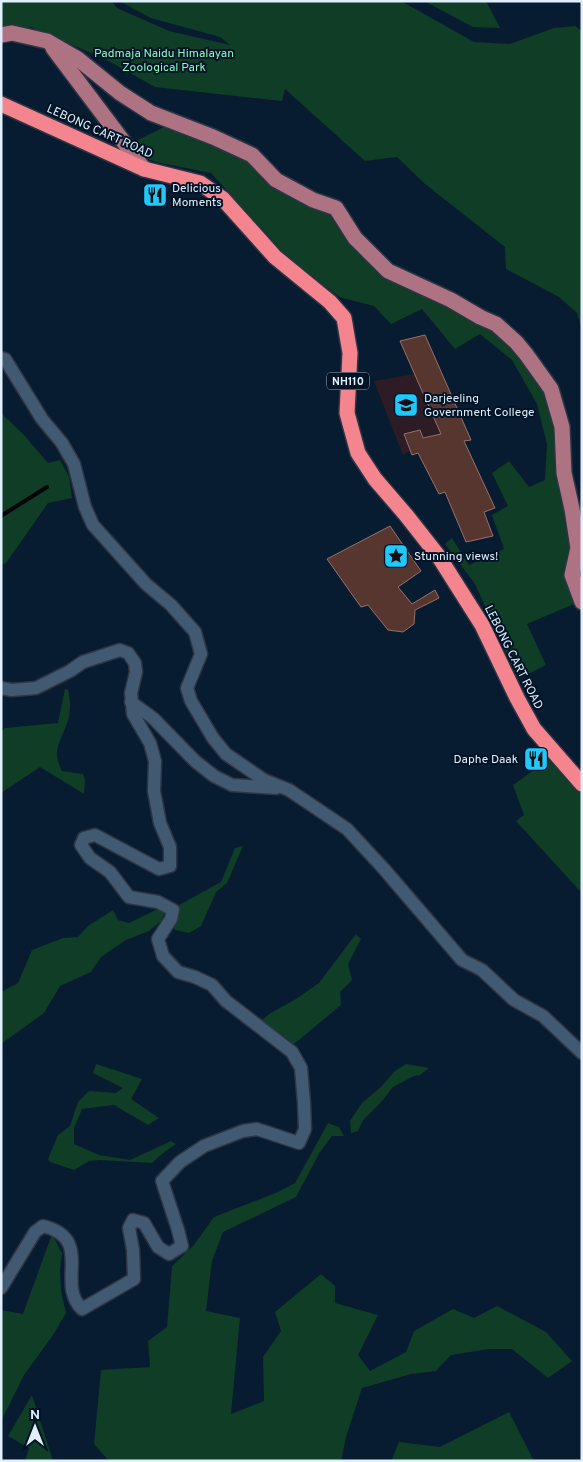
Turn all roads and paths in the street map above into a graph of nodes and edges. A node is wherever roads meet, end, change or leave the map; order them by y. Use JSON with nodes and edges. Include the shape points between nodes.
{"nodes":[{"id":1,"x":1,"y":35,"type":"edge"},
{"id":2,"x":47,"y":41,"type":"junction"},
{"id":3,"x":1,"y":104,"type":"edge"},
{"id":4,"x":144,"y":169,"type":"junction"},
{"id":5,"x":1,"y":358,"type":"edge"},
{"id":6,"x":582,"y":602,"type":"edge"},
{"id":7,"x":1,"y":688,"type":"edge"},
{"id":8,"x":131,"y":702,"type":"junction"},
{"id":9,"x":582,"y":784,"type":"edge"},
{"id":10,"x":289,"y":790,"type":"junction"},
{"id":11,"x":582,"y":1053,"type":"edge"},
{"id":12,"x":1,"y":1288,"type":"edge"}],
"edges":[{"from":1,"to":2,"type":"main road","via":[[12,33]]},
{"from":2,"to":4,"type":"main road"},
{"from":2,"to":6,"type":"main road","via":[[151,113],[252,155],[276,180],[336,208],[355,238],[388,271],[496,324],[516,342],[551,389],[562,427],[564,473],[578,548],[572,575]]},
{"from":3,"to":4,"type":"highway","name":"LEBONG CART ROAD","number":"NH110"},
{"from":4,"to":9,"type":"highway","name":"LEBONG CART ROAD","number":"NH110","via":[[200,183],[223,199],[276,257],[330,302],[344,318],[350,353],[347,413],[358,454],[440,557],[482,625],[534,729]]},
{"from":5,"to":10,"type":"street","via":[[74,464],[93,525],[195,632],[201,654],[187,688],[213,738],[226,754],[264,780]]},
{"from":7,"to":8,"type":"street","via":[[36,688],[83,662],[120,650],[128,653],[135,663]]},
{"from":8,"to":10,"type":"street","via":[[153,718],[194,761],[214,776],[232,785]]},
{"from":8,"to":12,"type":"street","via":[[133,714],[150,744],[155,761],[154,791],[160,823],[170,847],[170,866],[158,868],[95,835],[84,838],[80,844],[90,858],[110,872],[129,897],[158,902],[173,910],[158,939],[163,956],[178,972],[212,985],[226,1001],[292,1052],[300,1068],[305,1129],[299,1143],[257,1129],[243,1131],[204,1146],[180,1162],[162,1181],[182,1246],[170,1254],[158,1247],[144,1223],[133,1220],[129,1228],[134,1279],[82,1309],[75,1302],[72,1252],[64,1236],[55,1229],[43,1226],[35,1232]]},
{"from":10,"to":11,"type":"street","via":[[347,829],[462,960],[482,970],[514,1000],[542,1016]]}]}
